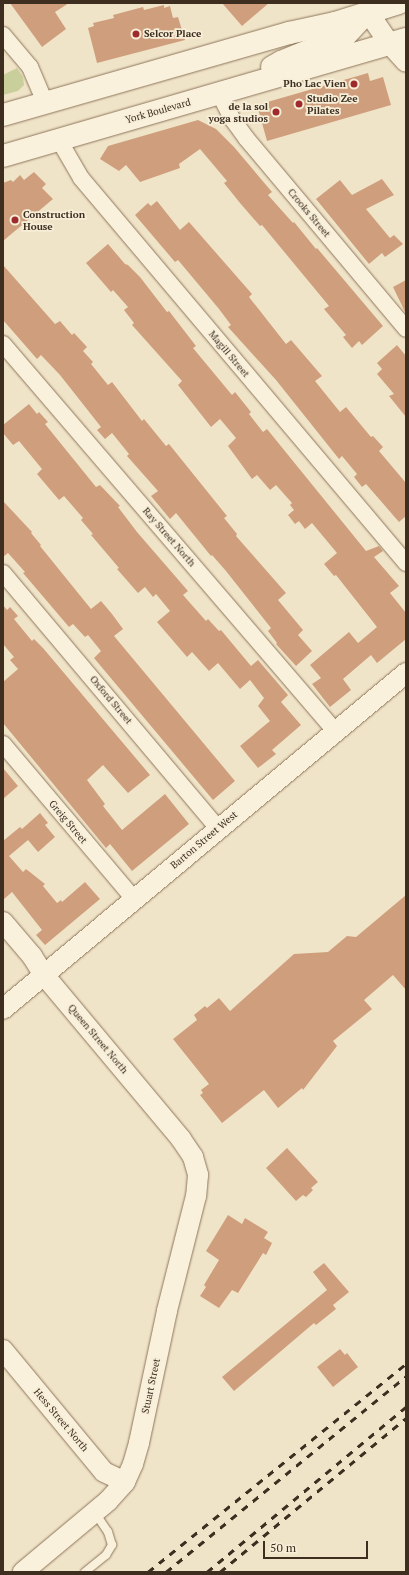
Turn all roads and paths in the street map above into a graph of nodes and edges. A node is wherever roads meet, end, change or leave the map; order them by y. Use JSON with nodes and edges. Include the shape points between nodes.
{"nodes":[{"id":1,"x":399,"y":3,"type":"edge"},
{"id":2,"x":364,"y":8,"type":"edge"},
{"id":3,"x":406,"y":25,"type":"edge"},
{"id":4,"x":3,"y":35,"type":"edge"},
{"id":5,"x":398,"y":41,"type":"edge"},
{"id":6,"x":406,"y":62,"type":"edge"},
{"id":7,"x":243,"y":86,"type":"junction"},
{"id":8,"x":219,"y":94,"type":"junction"},
{"id":9,"x":45,"y":102,"type":"junction"},
{"id":10,"x":3,"y":115,"type":"edge"},
{"id":11,"x":59,"y":140,"type":"junction"},
{"id":12,"x":3,"y":156,"type":"edge"},
{"id":13,"x":406,"y":329,"type":"edge"},
{"id":14,"x":3,"y":344,"type":"edge"},
{"id":15,"x":406,"y":564,"type":"edge"},
{"id":16,"x":3,"y":573,"type":"edge"},
{"id":17,"x":406,"y":673,"type":"edge"},
{"id":18,"x":335,"y":731,"type":"junction"},
{"id":19,"x":3,"y":744,"type":"edge"},
{"id":20,"x":218,"y":828,"type":"junction"},
{"id":21,"x":134,"y":899,"type":"junction"},
{"id":22,"x":3,"y":922,"type":"edge"},
{"id":23,"x":44,"y":975,"type":"junction"},
{"id":24,"x":3,"y":1009,"type":"edge"},
{"id":25,"x":193,"y":1157,"type":"joint"},
{"id":26,"x":3,"y":1350,"type":"edge"},
{"id":27,"x":124,"y":1482,"type":"junction"},
{"id":28,"x":95,"y":1513,"type":"junction"},
{"id":29,"x":23,"y":1572,"type":"edge"},
{"id":30,"x":85,"y":1572,"type":"edge"}],
"edges":[{"from":1,"to":2,"type":"main road"},
{"from":2,"to":5,"type":"street"},
{"from":2,"to":7,"type":"main road","via":[[345,36],[281,62]]},
{"from":2,"to":9,"type":"main road","via":[[335,23],[289,33]]},
{"from":3,"to":5,"type":"main road"},
{"from":4,"to":9,"type":"street","via":[[30,67]]},
{"from":5,"to":6,"type":"street"},
{"from":5,"to":7,"type":"main road","name":"York Boulevard"},
{"from":7,"to":8,"type":"main road","name":"York Boulevard"},
{"from":8,"to":11,"type":"main road","name":"York Boulevard"},
{"from":8,"to":13,"type":"street","name":"Crooks Street","via":[[246,138]]},
{"from":9,"to":10,"type":"main road"},
{"from":11,"to":12,"type":"main road","name":"York Boulevard"},
{"from":11,"to":15,"type":"street","name":"Magill Street","via":[[81,178]]},
{"from":14,"to":18,"type":"street","name":"Ray Street North"},
{"from":16,"to":20,"type":"street","name":"Oxford Street"},
{"from":17,"to":18,"type":"street","name":"Barton Street West"},
{"from":18,"to":20,"type":"street","name":"Barton Street West"},
{"from":19,"to":21,"type":"street","name":"Greig Street"},
{"from":20,"to":21,"type":"street","name":"Barton Street West"},
{"from":21,"to":23,"type":"street","name":"Barton Street West"},
{"from":22,"to":23,"type":"street","name":"Queen Street North","via":[[32,956]]},
{"from":23,"to":24,"type":"street","name":"Barton Street West"},
{"from":23,"to":25,"type":"street","name":"Queen Street North","via":[[181,1139]]},
{"from":25,"to":27,"type":"street","name":"Stuart Street","via":[[198,1175],[196,1196],[167,1311],[140,1443]]},
{"from":26,"to":27,"type":"street","name":"Hess Street North","via":[[104,1472]]},
{"from":27,"to":28,"type":"street","name":"Stuart Street"},
{"from":28,"to":29,"type":"street","name":"Stuart Street"},
{"from":28,"to":30,"type":"lane","via":[[108,1532],[112,1545],[106,1556]]}]}
